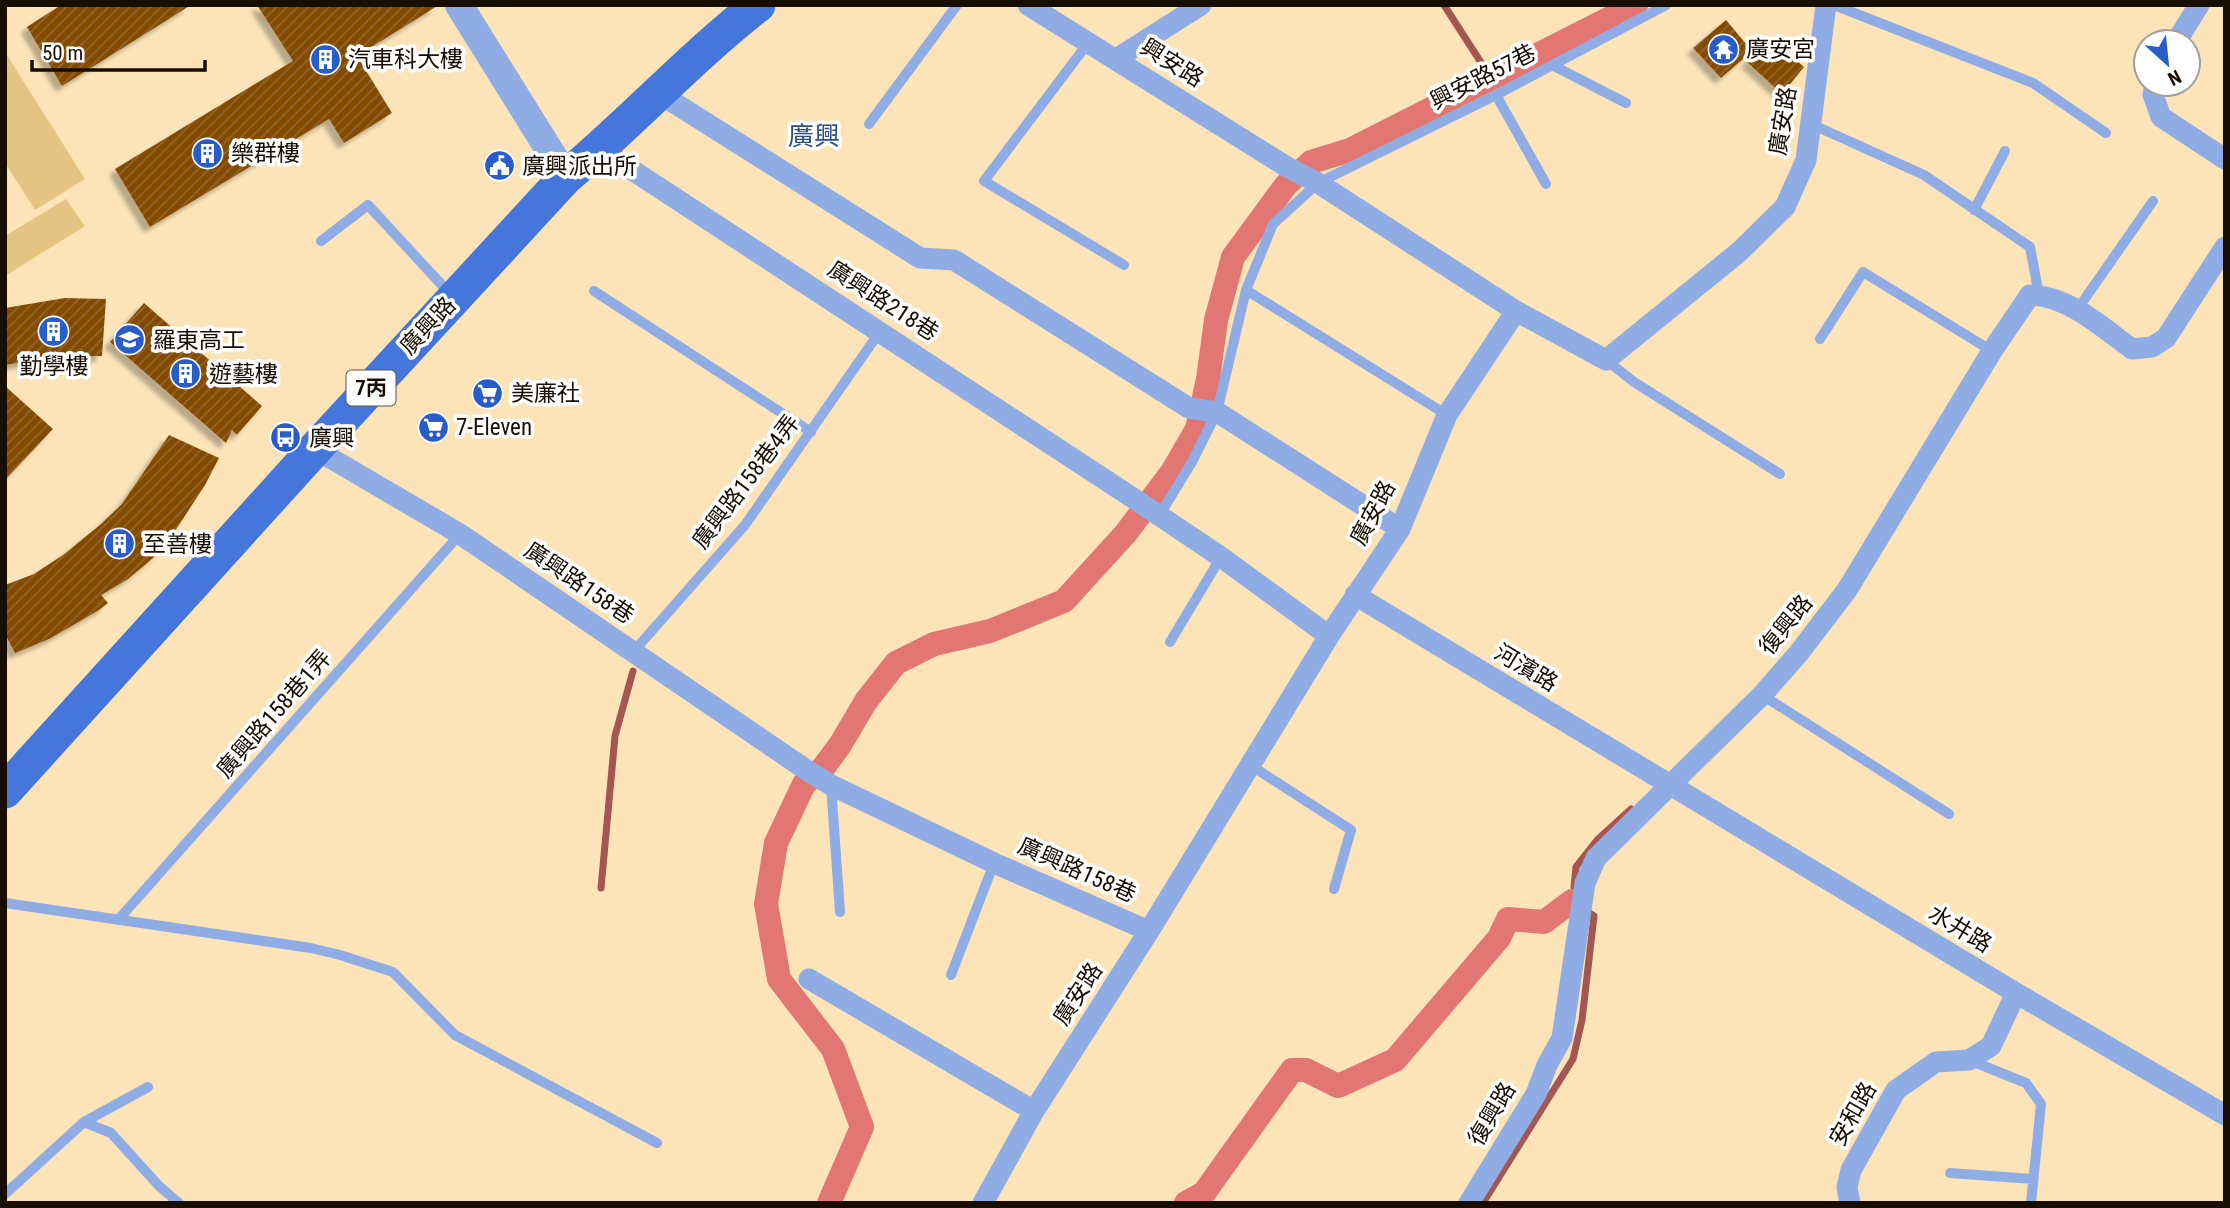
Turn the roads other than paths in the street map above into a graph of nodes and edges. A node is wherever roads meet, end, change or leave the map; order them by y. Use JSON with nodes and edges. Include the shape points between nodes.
{"nodes":[{"id":1,"x":459,"y":5,"type":"edge"},
{"id":2,"x":758,"y":5,"type":"edge"},
{"id":3,"x":957,"y":5,"type":"edge"},
{"id":4,"x":1028,"y":5,"type":"edge"},
{"id":5,"x":1200,"y":5,"type":"edge"},
{"id":6,"x":1666,"y":5,"type":"edge"},
{"id":7,"x":1826,"y":5,"type":"edge"},
{"id":8,"x":1834,"y":5,"type":"edge"},
{"id":9,"x":2199,"y":5,"type":"edge"},
{"id":10,"x":732,"y":16,"type":"edge"},
{"id":11,"x":2185,"y":28,"type":"edge"},
{"id":12,"x":1088,"y":43,"type":"junction"},
{"id":13,"x":1116,"y":59,"type":"junction"},
{"id":14,"x":1552,"y":65,"type":"junction"},
{"id":15,"x":657,"y":92,"type":"junction"},
{"id":16,"x":1496,"y":95,"type":"junction"},
{"id":17,"x":2154,"y":98,"type":"edge"},
{"id":18,"x":1626,"y":103,"type":"dead end"},
{"id":19,"x":869,"y":124,"type":"dead end"},
{"id":20,"x":1811,"y":124,"type":"junction"},
{"id":21,"x":2106,"y":133,"type":"dead end"},
{"id":22,"x":600,"y":149,"type":"junction"},
{"id":23,"x":2005,"y":151,"type":"dead end"},
{"id":24,"x":2225,"y":159,"type":"edge"},
{"id":25,"x":566,"y":177,"type":"junction"},
{"id":26,"x":1318,"y":184,"type":"junction"},
{"id":27,"x":1546,"y":184,"type":"dead end"},
{"id":28,"x":2153,"y":201,"type":"dead end"},
{"id":29,"x":1974,"y":210,"type":"junction"},
{"id":30,"x":321,"y":241,"type":"dead end"},
{"id":31,"x":2225,"y":247,"type":"edge"},
{"id":32,"x":1124,"y":265,"type":"dead end"},
{"id":33,"x":1246,"y":290,"type":"junction"},
{"id":34,"x":594,"y":291,"type":"dead end"},
{"id":35,"x":2039,"y":295,"type":"junction"},
{"id":36,"x":454,"y":298,"type":"junction"},
{"id":37,"x":2077,"y":310,"type":"junction"},
{"id":38,"x":1517,"y":311,"type":"junction"},
{"id":39,"x":881,"y":331,"type":"junction"},
{"id":40,"x":1821,"y":339,"type":"dead end"},
{"id":41,"x":1992,"y":351,"type":"junction"},
{"id":42,"x":1606,"y":360,"type":"junction"},
{"id":43,"x":1217,"y":412,"type":"junction"},
{"id":44,"x":1447,"y":415,"type":"junction"},
{"id":45,"x":811,"y":432,"type":"junction"},
{"id":46,"x":315,"y":449,"type":"junction"},
{"id":47,"x":1780,"y":474,"type":"dead end"},
{"id":48,"x":1159,"y":516,"type":"junction"},
{"id":49,"x":1400,"y":529,"type":"junction"},
{"id":50,"x":460,"y":534,"type":"junction"},
{"id":51,"x":1221,"y":557,"type":"junction"},
{"id":52,"x":1355,"y":595,"type":"junction"},
{"id":53,"x":1329,"y":636,"type":"junction"},
{"id":54,"x":1170,"y":642,"type":"dead end"},
{"id":55,"x":634,"y":651,"type":"junction"},
{"id":56,"x":1762,"y":695,"type":"junction"},
{"id":57,"x":1250,"y":765,"type":"junction"},
{"id":58,"x":831,"y":785,"type":"junction"},
{"id":59,"x":1671,"y":785,"type":"junction"},
{"id":60,"x":5,"y":791,"type":"edge"},
{"id":61,"x":1949,"y":814,"type":"dead end"},
{"id":62,"x":994,"y":863,"type":"junction"},
{"id":63,"x":1334,"y":889,"type":"dead end"},
{"id":64,"x":5,"y":903,"type":"edge"},
{"id":65,"x":840,"y":912,"type":"dead end"},
{"id":66,"x":118,"y":920,"type":"junction"},
{"id":67,"x":1149,"y":931,"type":"junction"},
{"id":68,"x":951,"y":975,"type":"dead end"},
{"id":69,"x":808,"y":979,"type":"dead end"},
{"id":70,"x":2016,"y":993,"type":"junction"},
{"id":71,"x":1969,"y":1060,"type":"junction"},
{"id":72,"x":148,"y":1087,"type":"dead end"},
{"id":73,"x":1034,"y":1111,"type":"junction"},
{"id":74,"x":2225,"y":1115,"type":"edge"},
{"id":75,"x":84,"y":1122,"type":"junction"},
{"id":76,"x":657,"y":1143,"type":"dead end"},
{"id":77,"x":1950,"y":1173,"type":"dead end"},
{"id":78,"x":2033,"y":1179,"type":"junction"},
{"id":79,"x":5,"y":1194,"type":"edge"},
{"id":80,"x":179,"y":1203,"type":"edge"},
{"id":81,"x":983,"y":1203,"type":"edge"},
{"id":82,"x":1469,"y":1203,"type":"edge"},
{"id":83,"x":1850,"y":1203,"type":"edge"},
{"id":84,"x":2031,"y":1203,"type":"edge"}],
"edges":[{"from":1,"to":25,"type":"street"},
{"from":2,"to":10,"type":"main road","name":"廣興路","number":"7丙"},
{"from":3,"to":19,"type":"lane"},
{"from":4,"to":12,"type":"street","name":"興安路"},
{"from":5,"to":13,"type":"street"},
{"from":6,"to":14,"type":"lane","name":"興安路57巷"},
{"from":7,"to":20,"type":"street","name":"廣安路"},
{"from":8,"to":21,"type":"lane","via":[[2033,83]]},
{"from":9,"to":11,"type":"street"},
{"from":10,"to":15,"type":"main road","name":"廣興路","number":"7丙"},
{"from":12,"to":13,"type":"street","name":"興安路"},
{"from":12,"to":32,"type":"lane","via":[[984,181]]},
{"from":13,"to":26,"type":"street","name":"興安路"},
{"from":14,"to":16,"type":"lane","name":"興安路57巷"},
{"from":14,"to":18,"type":"lane"},
{"from":15,"to":22,"type":"main road","name":"廣興路","number":"7丙"},
{"from":15,"to":43,"type":"street","via":[[920,258],[954,260],[1189,408]]},
{"from":16,"to":26,"type":"lane","name":"興安路57巷"},
{"from":16,"to":27,"type":"lane"},
{"from":17,"to":24,"type":"street","via":[[2161,117]]},
{"from":20,"to":29,"type":"lane","via":[[1924,176]]},
{"from":20,"to":42,"type":"street","name":"廣安路","via":[[1806,160],[1786,207],[1739,252]]},
{"from":22,"to":25,"type":"main road","name":"廣興路","number":"7丙"},
{"from":22,"to":39,"type":"street","name":"廣興路218巷"},
{"from":23,"to":29,"type":"lane"},
{"from":25,"to":36,"type":"main road","name":"廣興路","number":"7丙"},
{"from":26,"to":33,"type":"lane","name":"興安路57巷","via":[[1273,225]]},
{"from":26,"to":38,"type":"street"},
{"from":28,"to":37,"type":"lane"},
{"from":29,"to":35,"type":"lane","via":[[2030,247]]},
{"from":30,"to":36,"type":"lane","via":[[368,205]]},
{"from":31,"to":37,"type":"street","via":[[2165,338],[2152,347],[2133,349]]},
{"from":33,"to":43,"type":"lane","name":"興安路57巷"},
{"from":33,"to":44,"type":"lane"},
{"from":34,"to":45,"type":"lane"},
{"from":35,"to":37,"type":"street"},
{"from":35,"to":41,"type":"street","name":"復興路","via":[[2030,295]]},
{"from":36,"to":46,"type":"main road","name":"廣興路","number":"7丙"},
{"from":38,"to":42,"type":"street"},
{"from":38,"to":44,"type":"street","name":"廣安路"},
{"from":39,"to":45,"type":"lane","name":"廣興路158巷4弄"},
{"from":39,"to":48,"type":"street","name":"廣興路218巷"},
{"from":40,"to":41,"type":"lane","via":[[1863,272]]},
{"from":41,"to":56,"type":"street","name":"復興路","via":[[1847,590]]},
{"from":42,"to":47,"type":"lane"},
{"from":43,"to":48,"type":"lane","name":"興安路57巷"},
{"from":43,"to":49,"type":"street"},
{"from":44,"to":49,"type":"street","name":"廣安路"},
{"from":45,"to":55,"type":"lane","name":"廣興路158巷4弄","via":[[745,525]]},
{"from":46,"to":50,"type":"street","name":"廣興路158巷"},
{"from":46,"to":60,"type":"main road","name":"廣興路","number":"7丙"},
{"from":48,"to":51,"type":"street"},
{"from":49,"to":52,"type":"street","name":"廣安路"},
{"from":50,"to":55,"type":"street","name":"廣興路158巷"},
{"from":50,"to":66,"type":"lane","name":"廣興路158巷1弄"},
{"from":51,"to":53,"type":"street"},
{"from":51,"to":54,"type":"lane"},
{"from":52,"to":53,"type":"street","name":"廣安路"},
{"from":52,"to":59,"type":"street","name":"河濱路"},
{"from":53,"to":57,"type":"street","name":"廣安路"},
{"from":55,"to":58,"type":"street","name":"廣興路158巷"},
{"from":56,"to":59,"type":"street","name":"復興路"},
{"from":56,"to":61,"type":"lane"},
{"from":57,"to":63,"type":"lane","via":[[1351,830]]},
{"from":57,"to":67,"type":"street","name":"廣安路"},
{"from":58,"to":62,"type":"street","name":"廣興路158巷"},
{"from":58,"to":65,"type":"lane"},
{"from":59,"to":70,"type":"street","name":"水井路"},
{"from":59,"to":82,"type":"street","name":"復興路","via":[[1596,858],[1585,883],[1562,1038],[1536,1094]]},
{"from":62,"to":67,"type":"street","name":"廣興路158巷"},
{"from":62,"to":68,"type":"lane"},
{"from":64,"to":66,"type":"lane"},
{"from":66,"to":76,"type":"lane","via":[[311,948],[393,972],[455,1035]]},
{"from":67,"to":73,"type":"street","name":"廣安路"},
{"from":69,"to":73,"type":"street"},
{"from":70,"to":71,"type":"street","via":[[1992,1046]]},
{"from":70,"to":74,"type":"street","name":"水井路"},
{"from":71,"to":78,"type":"lane","via":[[2026,1083],[2041,1104]]},
{"from":71,"to":83,"type":"street","name":"安和路","via":[[1936,1062],[1896,1090],[1851,1170]]},
{"from":72,"to":75,"type":"lane"},
{"from":73,"to":81,"type":"street","name":"廣安路"},
{"from":75,"to":79,"type":"lane"},
{"from":75,"to":80,"type":"lane","via":[[111,1133]]},
{"from":77,"to":78,"type":"lane"},
{"from":78,"to":84,"type":"lane"}]}
